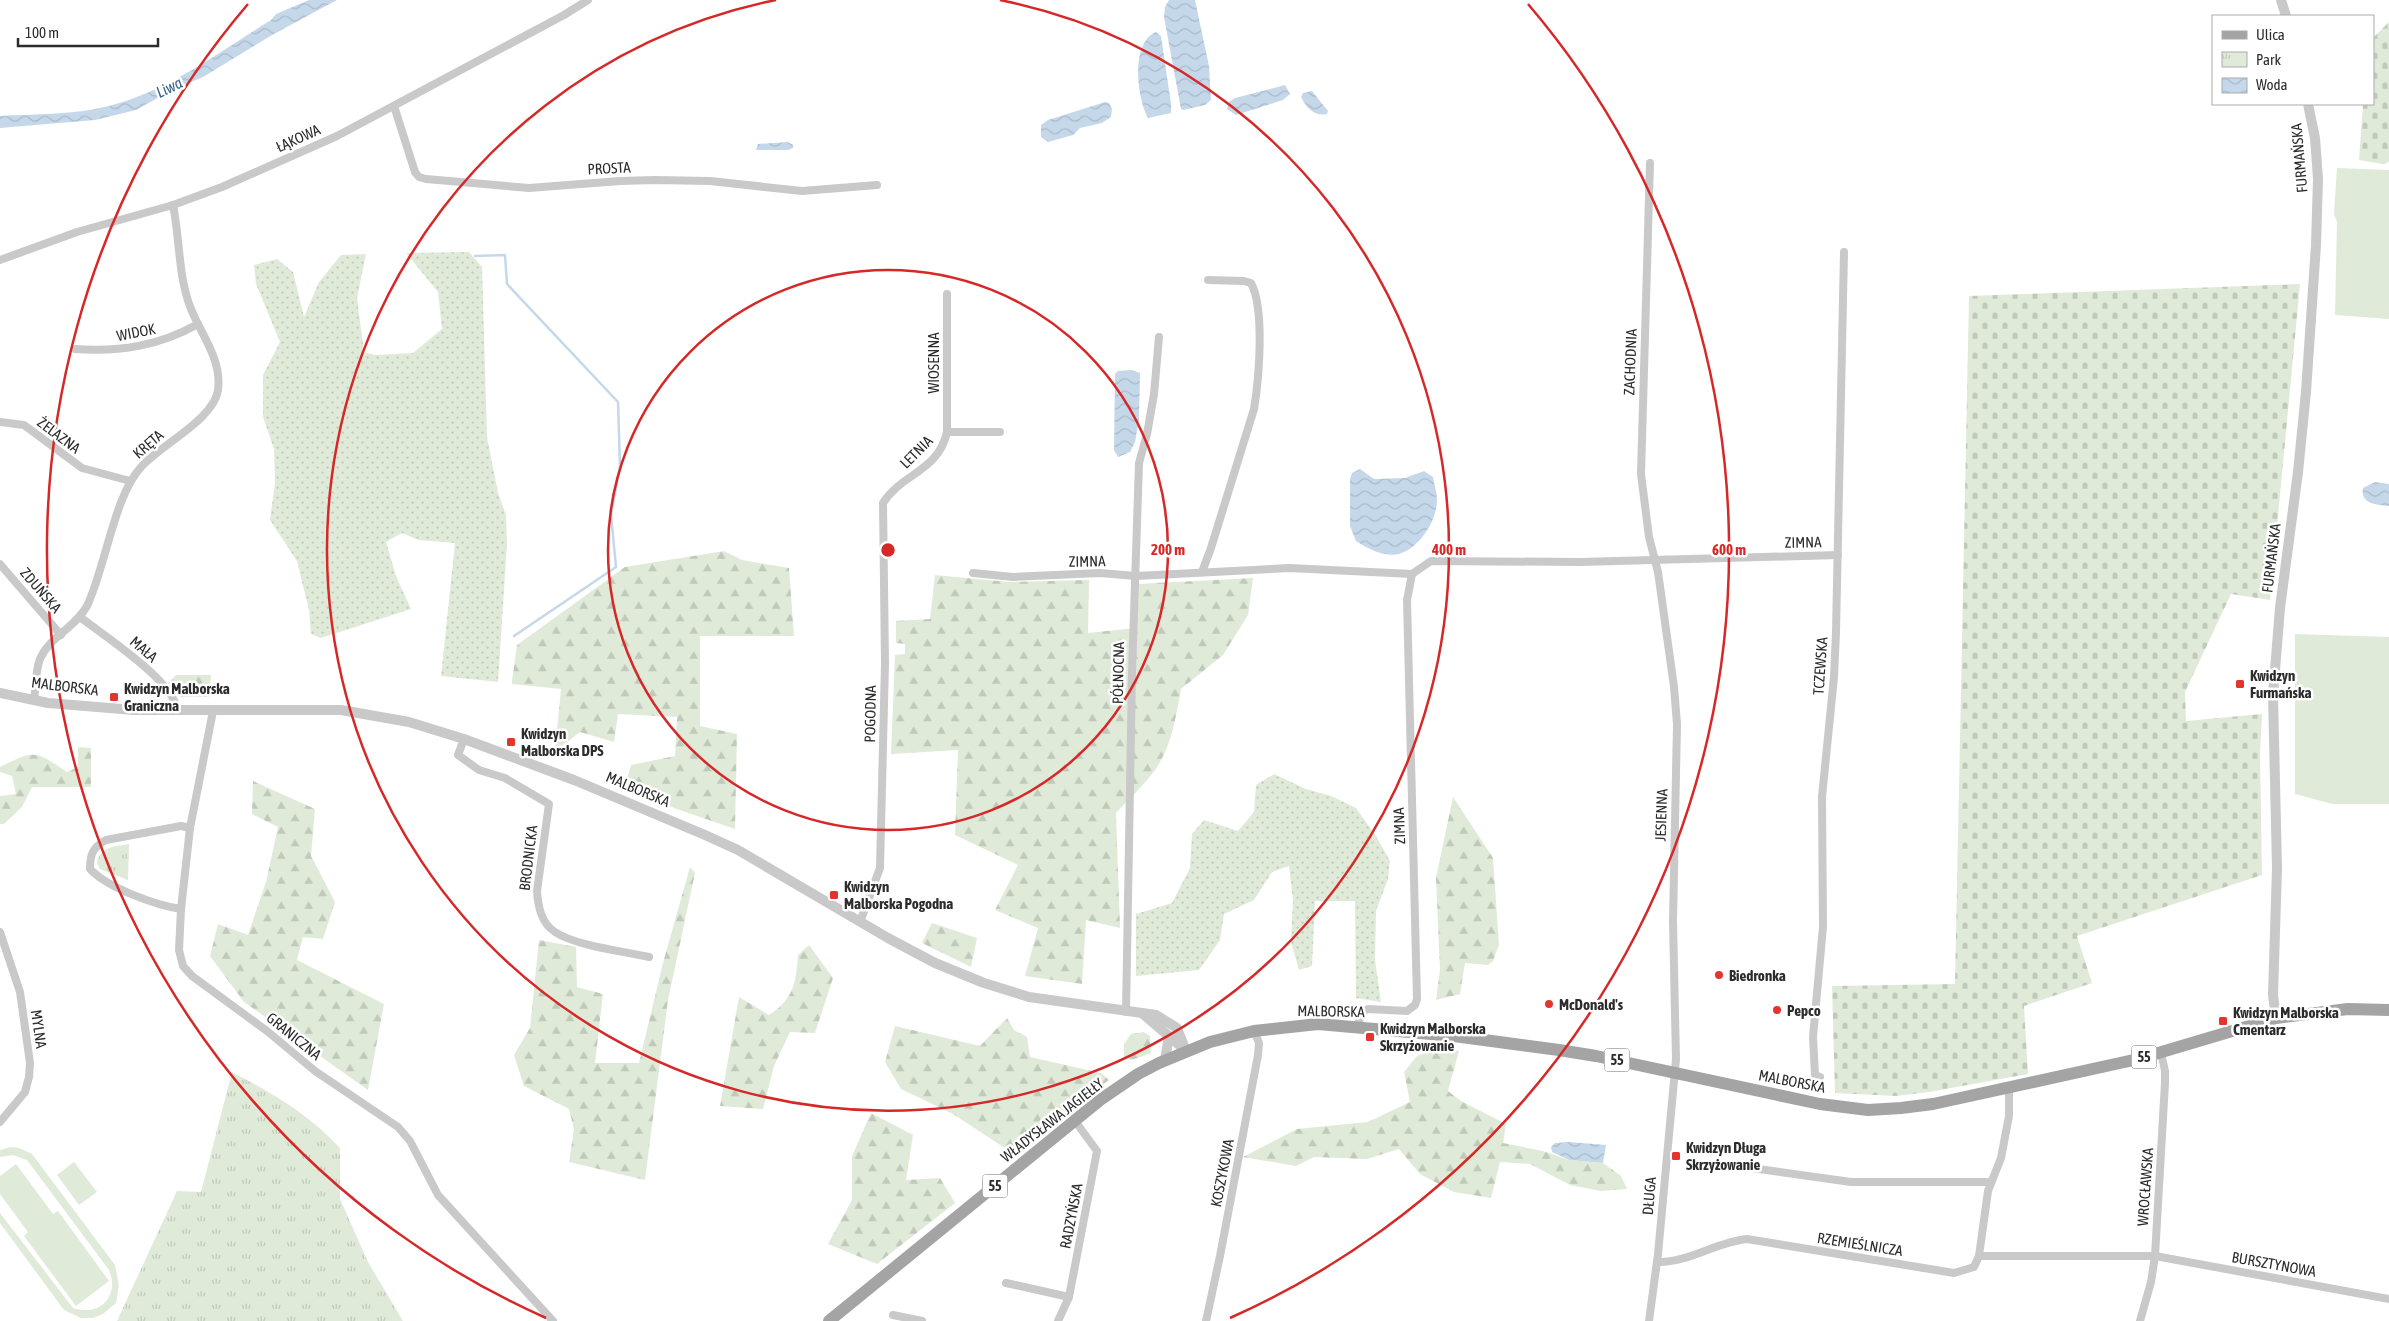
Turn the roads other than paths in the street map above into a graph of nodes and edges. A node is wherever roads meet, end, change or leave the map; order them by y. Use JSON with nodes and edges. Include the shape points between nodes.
{"nodes":[{"id":1,"x":588,"y":0,"type":"edge"},
{"id":2,"x":2281,"y":0,"type":"edge"},
{"id":3,"x":2286,"y":15,"type":"edge"},
{"id":4,"x":2308,"y":105,"type":"edge"},
{"id":5,"x":394,"y":106,"type":"junction"},
{"id":6,"x":1650,"y":163,"type":"dead end"},
{"id":7,"x":877,"y":185,"type":"dead end"},
{"id":8,"x":173,"y":205,"type":"junction"},
{"id":9,"x":1844,"y":252,"type":"dead end"},
{"id":10,"x":0,"y":260,"type":"edge"},
{"id":11,"x":1208,"y":280,"type":"dead end"},
{"id":12,"x":947,"y":294,"type":"dead end"},
{"id":13,"x":198,"y":324,"type":"junction"},
{"id":14,"x":1159,"y":337,"type":"dead end"},
{"id":15,"x":75,"y":349,"type":"dead end"},
{"id":16,"x":0,"y":422,"type":"edge"},
{"id":17,"x":948,"y":432,"type":"junction"},
{"id":18,"x":1000,"y":432,"type":"dead end"},
{"id":19,"x":130,"y":482,"type":"junction"},
{"id":20,"x":883,"y":503,"type":"joint"},
{"id":21,"x":1838,"y":555,"type":"junction"},
{"id":22,"x":1655,"y":560,"type":"junction"},
{"id":23,"x":0,"y":564,"type":"edge"},
{"id":24,"x":1202,"y":572,"type":"junction"},
{"id":25,"x":973,"y":573,"type":"dead end"},
{"id":26,"x":1412,"y":574,"type":"junction"},
{"id":27,"x":1136,"y":576,"type":"junction"},
{"id":28,"x":80,"y":617,"type":"junction"},
{"id":29,"x":61,"y":635,"type":"junction"},
{"id":30,"x":0,"y":693,"type":"edge"},
{"id":31,"x":34,"y":700,"type":"junction"},
{"id":32,"x":177,"y":711,"type":"junction"},
{"id":33,"x":213,"y":711,"type":"junction"},
{"id":34,"x":464,"y":739,"type":"junction"},
{"id":35,"x":190,"y":828,"type":"junction"},
{"id":36,"x":181,"y":909,"type":"junction"},
{"id":37,"x":860,"y":922,"type":"junction"},
{"id":38,"x":0,"y":932,"type":"edge"},
{"id":39,"x":649,"y":957,"type":"dead end"},
{"id":40,"x":2389,"y":1010,"type":"edge"},
{"id":41,"x":1126,"y":1012,"type":"junction"},
{"id":42,"x":1143,"y":1014,"type":"junction"},
{"id":43,"x":2276,"y":1018,"type":"junction"},
{"id":44,"x":1357,"y":1027,"type":"junction"},
{"id":45,"x":1254,"y":1031,"type":"junction"},
{"id":46,"x":1169,"y":1036,"type":"junction"},
{"id":47,"x":1186,"y":1051,"type":"junction"},
{"id":48,"x":2160,"y":1053,"type":"junction"},
{"id":49,"x":1165,"y":1060,"type":"junction"},
{"id":50,"x":1674,"y":1072,"type":"junction"},
{"id":51,"x":1820,"y":1077,"type":"dead end"},
{"id":52,"x":2009,"y":1087,"type":"junction"},
{"id":53,"x":1075,"y":1121,"type":"junction"},
{"id":54,"x":0,"y":1122,"type":"edge"},
{"id":55,"x":1745,"y":1167,"type":"dead end"},
{"id":56,"x":1991,"y":1182,"type":"junction"},
{"id":57,"x":1979,"y":1256,"type":"junction"},
{"id":58,"x":2154,"y":1256,"type":"junction"},
{"id":59,"x":1657,"y":1262,"type":"junction"},
{"id":60,"x":1006,"y":1283,"type":"dead end"},
{"id":61,"x":1069,"y":1297,"type":"junction"},
{"id":62,"x":2389,"y":1299,"type":"edge"},
{"id":63,"x":893,"y":1315,"type":"dead end"},
{"id":64,"x":553,"y":1321,"type":"edge"},
{"id":65,"x":829,"y":1321,"type":"edge"},
{"id":66,"x":922,"y":1321,"type":"edge"},
{"id":67,"x":1058,"y":1321,"type":"edge"},
{"id":68,"x":1206,"y":1321,"type":"edge"},
{"id":69,"x":1649,"y":1321,"type":"edge"},
{"id":70,"x":2140,"y":1321,"type":"edge"}],
"edges":[{"from":1,"to":5,"type":"street","name":"ŁĄKOWA"},
{"from":2,"to":3,"type":"street"},
{"from":4,"to":43,"type":"street","name":"FURMAŃSKA","via":[[2318,179],[2316,245],[2303,428],[2280,608],[2273,695],[2277,868],[2273,995]]},
{"from":5,"to":7,"type":"street","name":"PROSTA","via":[[415,172],[426,179],[529,188],[620,180],[710,181],[802,191]]},
{"from":5,"to":8,"type":"street","name":"ŁĄKOWA","via":[[337,136]]},
{"from":6,"to":22,"type":"street","name":"ZACHODNIA","via":[[1640,474]]},
{"from":8,"to":10,"type":"street","name":"ŁĄKOWA","via":[[78,232]]},
{"from":8,"to":13,"type":"street","name":"KRĘTA","via":[[185,288]]},
{"from":9,"to":21,"type":"street","name":"TCZEWSKA"},
{"from":11,"to":24,"type":"street","via":[[1252,283],[1259,309],[1258,385],[1254,408]]},
{"from":12,"to":17,"type":"street","name":"WIOSENNA"},
{"from":13,"to":15,"type":"street","name":"WIDOK","via":[[178,335],[135,348]]},
{"from":13,"to":19,"type":"street","name":"KRĘTA","via":[[216,361],[219,378],[213,406],[148,459]]},
{"from":14,"to":27,"type":"street","name":"PÓŁNOCNA","via":[[1154,394],[1139,463]]},
{"from":16,"to":19,"type":"street","name":"ŻELAZNA","via":[[24,425],[82,468]]},
{"from":17,"to":18,"type":"street","name":"LETNIA"},
{"from":17,"to":20,"type":"street","name":"LETNIA","via":[[944,446],[933,459],[889,494]]},
{"from":19,"to":28,"type":"street","name":"KRĘTA","via":[[98,580]]},
{"from":20,"to":37,"type":"street","name":"POGODNA","via":[[885,663],[880,868]]},
{"from":21,"to":22,"type":"street","name":"ZIMNA"},
{"from":21,"to":51,"type":"street","name":"TCZEWSKA","via":[[1834,677],[1822,797],[1823,927],[1813,1037],[1814,1075]]},
{"from":22,"to":26,"type":"street","name":"ZIMNA","via":[[1431,561]]},
{"from":22,"to":50,"type":"street","name":"JESIENNA","via":[[1677,724],[1673,854],[1677,1042]]},
{"from":23,"to":29,"type":"street","name":"ZDUŃSKA"},
{"from":24,"to":26,"type":"street","name":"ZIMNA","via":[[1289,568]]},
{"from":24,"to":27,"type":"street","name":"ZIMNA"},
{"from":25,"to":27,"type":"street","name":"ZIMNA","via":[[1013,577],[1100,573]]},
{"from":26,"to":44,"type":"street","name":"ZIMNA","via":[[1407,600],[1417,999],[1407,1011],[1368,1008],[1362,1012]]},
{"from":27,"to":41,"type":"street","name":"PÓŁNOCNA"},
{"from":28,"to":29,"type":"street","name":"KRĘTA"},
{"from":28,"to":32,"type":"street","name":"MAŁA","via":[[114,641],[158,680],[177,703]]},
{"from":29,"to":31,"type":"street","name":"KRĘTA","via":[[49,645],[40,660]]},
{"from":30,"to":31,"type":"street","name":"MALBORSKA"},
{"from":31,"to":32,"type":"street","name":"MALBORSKA"},
{"from":32,"to":33,"type":"street","name":"MALBORSKA"},
{"from":33,"to":34,"type":"street","name":"MALBORSKA","via":[[341,710],[409,722]]},
{"from":33,"to":35,"type":"street","name":"GRANICZNA"},
{"from":34,"to":37,"type":"street","name":"MALBORSKA","via":[[574,780],[738,850]]},
{"from":34,"to":39,"type":"street","name":"BRODNICKA","via":[[458,755],[479,770],[505,778],[549,804],[537,891],[538,906],[547,924],[554,932],[570,939]]},
{"from":35,"to":36,"type":"street","name":"GRANICZNA"},
{"from":35,"to":36,"type":"street","via":[[181,826],[106,840],[96,846],[90,858],[90,869],[98,878],[156,903]]},
{"from":36,"to":64,"type":"street","name":"GRANICZNA","via":[[179,950],[183,966],[192,976],[315,1071],[398,1127],[410,1141],[438,1196]]},
{"from":37,"to":41,"type":"street","name":"MALBORSKA","via":[[935,963],[984,983],[1029,997]]},
{"from":38,"to":54,"type":"street","name":"MYLNA","via":[[20,992],[30,1063],[25,1092]]},
{"from":40,"to":43,"type":"main road","name":"MALBORSKA","number":"55","via":[[2348,1009]]},
{"from":41,"to":42,"type":"street","name":"MALBORSKA"},
{"from":42,"to":46,"type":"street"},
{"from":42,"to":47,"type":"street","name":"MALBORSKA","via":[[1156,1015],[1177,1028]]},
{"from":43,"to":48,"type":"main road","name":"MALBORSKA","number":"55"},
{"from":44,"to":45,"type":"main road","name":"MALBORSKA","number":"55","via":[[1318,1024]]},
{"from":44,"to":50,"type":"main road","name":"MALBORSKA","number":"55","via":[[1559,1050]]},
{"from":45,"to":47,"type":"main road","name":"MALBORSKA","number":"55"},
{"from":45,"to":68,"type":"street","name":"KOSZYKOWA","via":[[1259,1042],[1258,1056]]},
{"from":46,"to":47,"type":"street"},
{"from":46,"to":49,"type":"street"},
{"from":47,"to":49,"type":"main road","name":"WŁADYSŁAWA JAGIEŁŁY","number":"55"},
{"from":48,"to":52,"type":"main road","name":"MALBORSKA","number":"55"},
{"from":48,"to":58,"type":"street","name":"WROCŁAWSKA","via":[[2165,1083]]},
{"from":49,"to":53,"type":"main road","name":"WŁADYSŁAWA JAGIEŁŁY","number":"55","via":[[1138,1074]]},
{"from":50,"to":52,"type":"main road","name":"MALBORSKA","number":"55","via":[[1820,1104],[1868,1110],[1933,1104]]},
{"from":50,"to":59,"type":"street","name":"DŁUGA"},
{"from":52,"to":56,"type":"street","via":[[2009,1116],[2001,1158]]},
{"from":53,"to":61,"type":"street","name":"RADZYŃSKA","via":[[1097,1151]]},
{"from":53,"to":65,"type":"main road","name":"WŁADYSŁAWA JAGIEŁŁY","number":"55"},
{"from":55,"to":56,"type":"street","via":[[1850,1182]]},
{"from":56,"to":57,"type":"street"},
{"from":57,"to":58,"type":"street","name":"BURSZTYNOWA"},
{"from":57,"to":59,"type":"street","name":"RZEMIEŚLNICZA","via":[[1974,1266],[1954,1273],[1747,1239],[1730,1240],[1668,1262]]},
{"from":58,"to":62,"type":"street","name":"BURSZTYNOWA"},
{"from":58,"to":70,"type":"street","name":"WROCŁAWSKA","via":[[2151,1282]]},
{"from":59,"to":69,"type":"street","name":"DŁUGA"},
{"from":60,"to":61,"type":"street"},
{"from":61,"to":67,"type":"street","name":"RADZYŃSKA"},
{"from":63,"to":66,"type":"street"}]}
